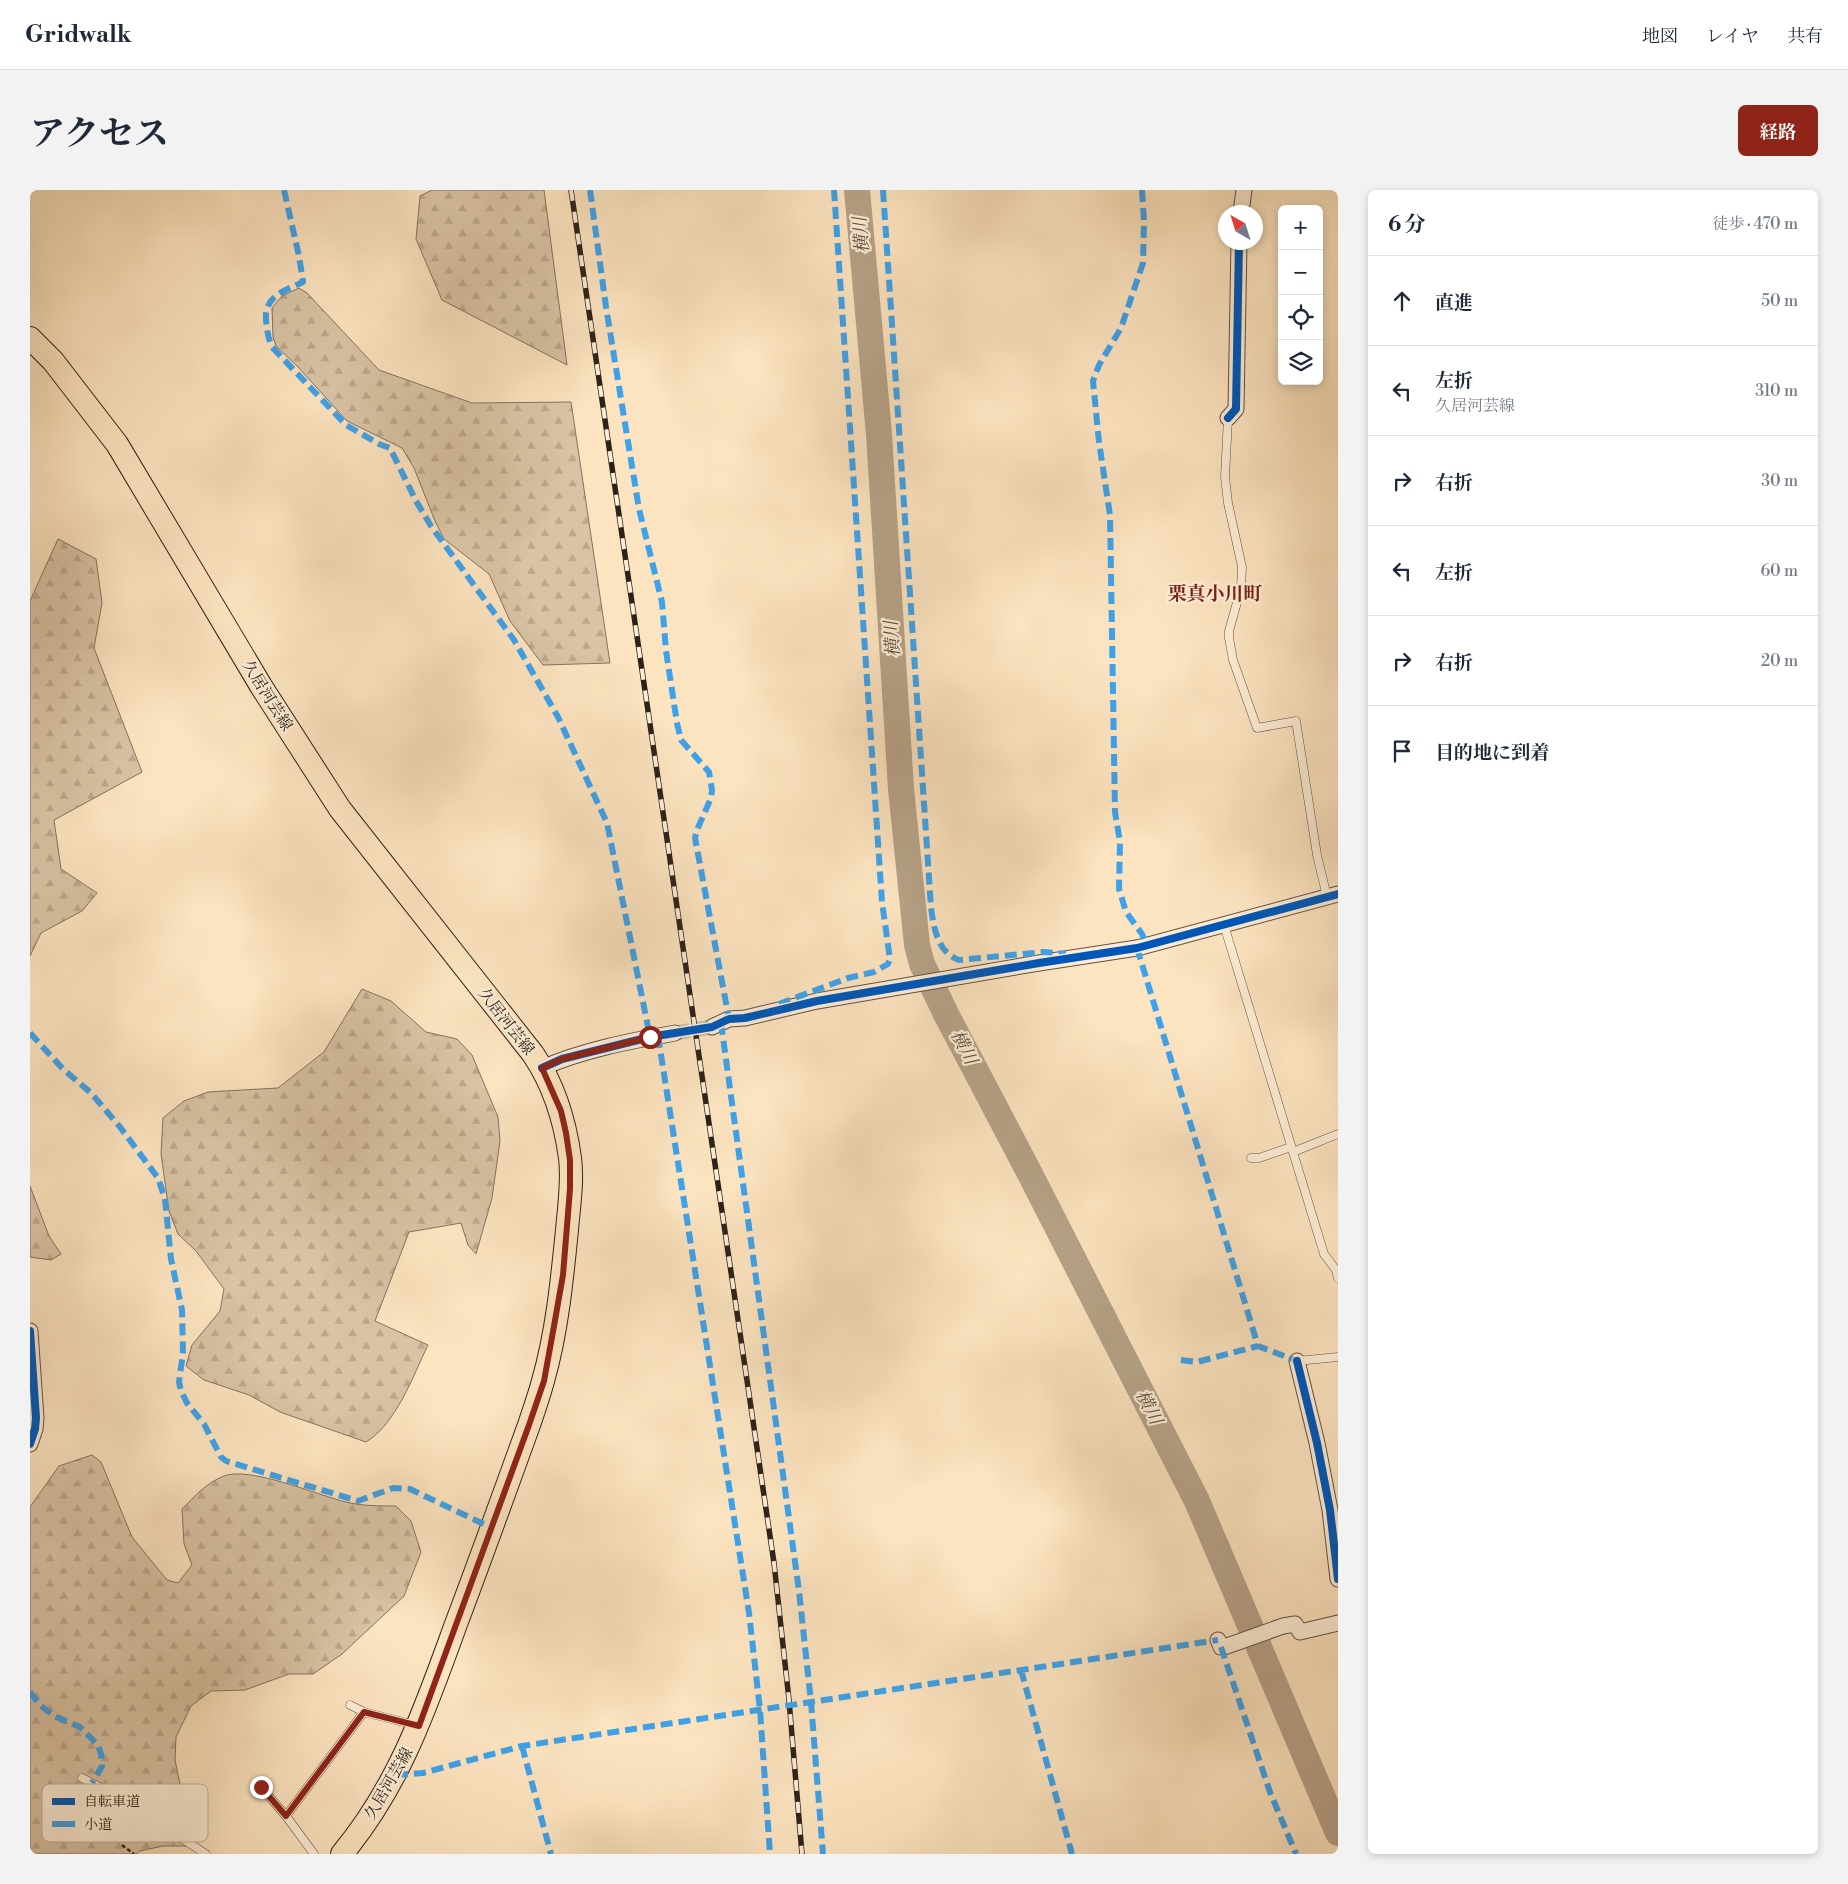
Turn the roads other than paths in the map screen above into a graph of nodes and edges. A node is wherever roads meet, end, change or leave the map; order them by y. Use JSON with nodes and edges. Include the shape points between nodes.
{"nodes":[{"id":1,"x":1244,"y":190,"type":"edge"},
{"id":2,"x":1242,"y":205,"type":"edge"},
{"id":3,"x":1239,"y":250,"type":"edge"},
{"id":4,"x":30,"y":338,"type":"edge"},
{"id":5,"x":1228,"y":418,"type":"joint"},
{"id":6,"x":1333,"y":895,"type":"edge"},
{"id":7,"x":1224,"y":925,"type":"junction"},
{"id":8,"x":712,"y":1027,"type":"tunnel mouth"},
{"id":9,"x":675,"y":1033,"type":"tunnel mouth"},
{"id":10,"x":542,"y":1068,"type":"junction"},
{"id":11,"x":1338,"y":1134,"type":"edge"},
{"id":12,"x":1292,"y":1149,"type":"junction"},
{"id":13,"x":1252,"y":1158,"type":"dead end"},
{"id":14,"x":1338,"y":1278,"type":"edge"},
{"id":15,"x":30,"y":1331,"type":"edge"},
{"id":16,"x":1338,"y":1356,"type":"edge"},
{"id":17,"x":1297,"y":1361,"type":"joint"},
{"id":18,"x":30,"y":1444,"type":"edge"},
{"id":19,"x":1338,"y":1578,"type":"edge"},
{"id":20,"x":1338,"y":1623,"type":"edge"},
{"id":21,"x":1222,"y":1643,"type":"dead end"},
{"id":22,"x":350,"y":1705,"type":"dead end"},
{"id":23,"x":364,"y":1712,"type":"junction"},
{"id":24,"x":419,"y":1726,"type":"junction"},
{"id":25,"x":82,"y":1778,"type":"dead end"},
{"id":26,"x":94,"y":1784,"type":"edge"},
{"id":27,"x":261,"y":1787,"type":"dead end"},
{"id":28,"x":286,"y":1816,"type":"junction"},
{"id":29,"x":188,"y":1842,"type":"edge"},
{"id":30,"x":206,"y":1854,"type":"edge"},
{"id":31,"x":314,"y":1854,"type":"edge"},
{"id":32,"x":342,"y":1854,"type":"edge"}],
"edges":[{"from":1,"to":2,"type":"street"},
{"from":3,"to":5,"type":"street","via":[[1236,409]]},
{"from":4,"to":10,"type":"main road","name":"久居河芸線","via":[[53,360],[117,444],[261,686],[340,809]]},
{"from":5,"to":6,"type":"lane","via":[[1225,477],[1242,567],[1241,588],[1229,631],[1231,653],[1258,728],[1296,721],[1317,854]]},
{"from":6,"to":7,"type":"street"},
{"from":7,"to":8,"type":"street","via":[[1136,948],[818,1001],[729,1019]]},
{"from":7,"to":12,"type":"lane"},
{"from":9,"to":10,"type":"street","via":[[562,1059]]},
{"from":10,"to":24,"type":"main road","name":"久居河芸線","via":[[561,1111],[570,1160],[563,1275],[544,1381]]},
{"from":11,"to":12,"type":"lane"},
{"from":12,"to":13,"type":"lane"},
{"from":12,"to":14,"type":"lane","via":[[1324,1254]]},
{"from":15,"to":18,"type":"street","via":[[36,1418]]},
{"from":16,"to":17,"type":"lane"},
{"from":17,"to":19,"type":"street","via":[[1328,1500]]},
{"from":20,"to":21,"type":"street","via":[[1300,1632],[1292,1624]]},
{"from":22,"to":23,"type":"lane"},
{"from":23,"to":24,"type":"lane"},
{"from":23,"to":28,"type":"lane"},
{"from":24,"to":32,"type":"main road","name":"久居河芸線","via":[[396,1775]]},
{"from":25,"to":26,"type":"lane"},
{"from":27,"to":28,"type":"lane"},
{"from":28,"to":31,"type":"lane"},
{"from":29,"to":30,"type":"lane"}]}
